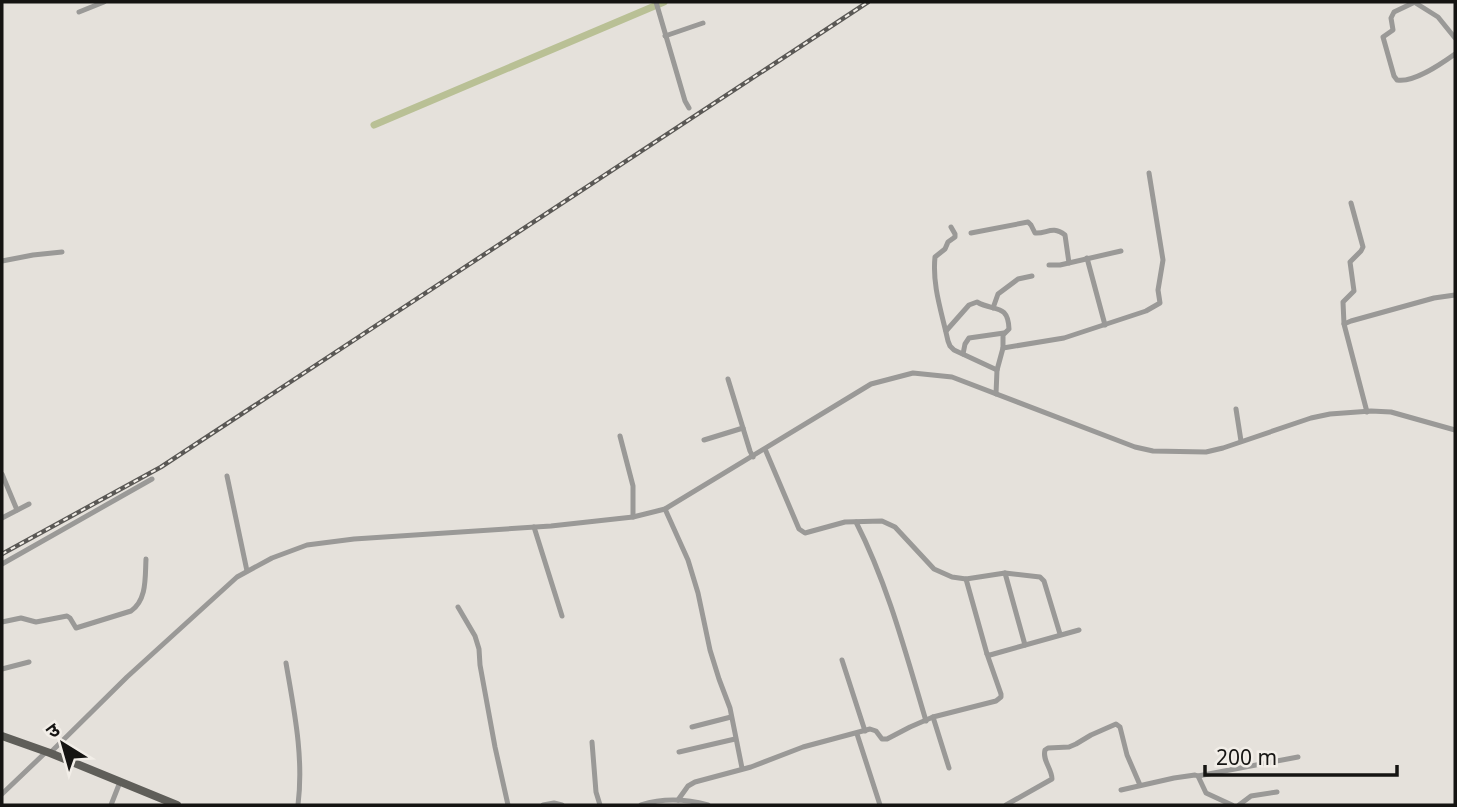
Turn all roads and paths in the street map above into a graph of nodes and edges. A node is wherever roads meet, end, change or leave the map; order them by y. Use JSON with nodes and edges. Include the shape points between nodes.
{"nodes":[{"id":1,"x":104,"y":2,"type":"edge"},
{"id":2,"x":1415,"y":2,"type":"edge"},
{"id":3,"x":656,"y":5,"type":"edge"},
{"id":4,"x":79,"y":12,"type":"dead end"},
{"id":5,"x":704,"y":23,"type":"dead end"},
{"id":6,"x":665,"y":36,"type":"junction"},
{"id":7,"x":1455,"y":38,"type":"edge"},
{"id":8,"x":1455,"y":54,"type":"edge"},
{"id":9,"x":689,"y":108,"type":"dead end"},
{"id":10,"x":1149,"y":173,"type":"dead end"},
{"id":11,"x":1351,"y":203,"type":"dead end"},
{"id":12,"x":951,"y":227,"type":"dead end"},
{"id":13,"x":971,"y":233,"type":"dead end"},
{"id":14,"x":1121,"y":251,"type":"dead end"},
{"id":15,"x":62,"y":252,"type":"dead end"},
{"id":16,"x":1087,"y":258,"type":"junction"},
{"id":17,"x":2,"y":261,"type":"edge"},
{"id":18,"x":1069,"y":262,"type":"junction"},
{"id":19,"x":1049,"y":265,"type":"dead end"},
{"id":20,"x":1032,"y":276,"type":"dead end"},
{"id":21,"x":1455,"y":295,"type":"edge"},
{"id":22,"x":993,"y":308,"type":"junction"},
{"id":23,"x":1345,"y":324,"type":"junction"},
{"id":24,"x":1105,"y":325,"type":"junction"},
{"id":25,"x":946,"y":331,"type":"junction"},
{"id":26,"x":1004,"y":333,"type":"junction"},
{"id":27,"x":1003,"y":348,"type":"junction"},
{"id":28,"x":963,"y":354,"type":"junction"},
{"id":29,"x":997,"y":370,"type":"junction"},
{"id":30,"x":728,"y":379,"type":"dead end"},
{"id":31,"x":996,"y":394,"type":"junction"},
{"id":32,"x":1367,"y":408,"type":"junction"},
{"id":33,"x":1236,"y":409,"type":"dead end"},
{"id":34,"x":743,"y":428,"type":"junction"},
{"id":35,"x":1455,"y":430,"type":"edge"},
{"id":36,"x":620,"y":436,"type":"dead end"},
{"id":37,"x":704,"y":440,"type":"dead end"},
{"id":38,"x":1241,"y":442,"type":"junction"},
{"id":39,"x":765,"y":449,"type":"junction"},
{"id":40,"x":752,"y":454,"type":"junction"},
{"id":41,"x":2,"y":474,"type":"edge"},
{"id":42,"x":227,"y":476,"type":"dead end"},
{"id":43,"x":152,"y":479,"type":"dead end"},
{"id":44,"x":29,"y":504,"type":"dead end"},
{"id":45,"x":665,"y":509,"type":"junction"},
{"id":46,"x":17,"y":510,"type":"junction"},
{"id":47,"x":633,"y":514,"type":"junction"},
{"id":48,"x":2,"y":518,"type":"edge"},
{"id":49,"x":856,"y":522,"type":"junction"},
{"id":50,"x":534,"y":527,"type":"junction"},
{"id":51,"x":146,"y":559,"type":"dead end"},
{"id":52,"x":2,"y":564,"type":"edge"},
{"id":53,"x":246,"y":567,"type":"junction"},
{"id":54,"x":1005,"y":573,"type":"junction"},
{"id":55,"x":966,"y":579,"type":"junction"},
{"id":56,"x":458,"y":607,"type":"dead end"},
{"id":57,"x":562,"y":616,"type":"dead end"},
{"id":58,"x":2,"y":622,"type":"edge"},
{"id":59,"x":1079,"y":630,"type":"dead end"},
{"id":60,"x":1060,"y":634,"type":"junction"},
{"id":61,"x":1025,"y":645,"type":"junction"},
{"id":62,"x":987,"y":654,"type":"junction"},
{"id":63,"x":842,"y":660,"type":"dead end"},
{"id":64,"x":29,"y":662,"type":"dead end"},
{"id":65,"x":286,"y":663,"type":"dead end"},
{"id":66,"x":2,"y":668,"type":"edge"},
{"id":67,"x":732,"y":717,"type":"junction"},
{"id":68,"x":933,"y":718,"type":"junction"},
{"id":69,"x":926,"y":721,"type":"junction"},
{"id":70,"x":692,"y":727,"type":"dead end"},
{"id":71,"x":865,"y":731,"type":"junction"},
{"id":72,"x":857,"y":734,"type":"junction"},
{"id":73,"x":2,"y":736,"type":"edge"},
{"id":74,"x":736,"y":739,"type":"junction"},
{"id":75,"x":592,"y":742,"type":"dead end"},
{"id":76,"x":680,"y":751,"type":"dead end"},
{"id":77,"x":48,"y":752,"type":"junction"},
{"id":78,"x":1298,"y":757,"type":"dead end"},
{"id":79,"x":742,"y":768,"type":"junction"},
{"id":80,"x":949,"y":768,"type":"dead end"},
{"id":81,"x":1198,"y":776,"type":"junction"},
{"id":82,"x":120,"y":782,"type":"junction"},
{"id":83,"x":1140,"y":785,"type":"junction"},
{"id":84,"x":1121,"y":790,"type":"dead end"},
{"id":85,"x":1277,"y":792,"type":"dead end"},
{"id":86,"x":2,"y":793,"type":"edge"},
{"id":87,"x":678,"y":800,"type":"junction"},
{"id":88,"x":111,"y":805,"type":"edge"},
{"id":89,"x":177,"y":805,"type":"edge"},
{"id":90,"x":298,"y":805,"type":"edge"},
{"id":91,"x":508,"y":805,"type":"edge"},
{"id":92,"x":543,"y":805,"type":"edge"},
{"id":93,"x":562,"y":805,"type":"edge"},
{"id":94,"x":600,"y":805,"type":"edge"},
{"id":95,"x":641,"y":805,"type":"edge"},
{"id":96,"x":708,"y":805,"type":"edge"},
{"id":97,"x":880,"y":805,"type":"edge"},
{"id":98,"x":1006,"y":805,"type":"edge"},
{"id":99,"x":1232,"y":805,"type":"edge"},
{"id":100,"x":1239,"y":805,"type":"edge"}],
"edges":[{"from":1,"to":4,"type":"street"},
{"from":2,"to":7,"type":"street","via":[[1438,17]]},
{"from":2,"to":8,"type":"street","via":[[1394,12],[1392,30],[1384,37],[1394,76],[1405,80]]},
{"from":3,"to":6,"type":"street"},
{"from":5,"to":6,"type":"street"},
{"from":6,"to":9,"type":"street"},
{"from":10,"to":24,"type":"street","via":[[1163,260],[1160,303]]},
{"from":11,"to":23,"type":"street","via":[[1363,247],[1350,261],[1354,291],[1343,302]]},
{"from":12,"to":25,"type":"street","via":[[955,237],[935,257],[934,283]]},
{"from":13,"to":18,"type":"street","via":[[1028,222],[1035,233],[1052,229],[1065,234]]},
{"from":14,"to":16,"type":"street"},
{"from":15,"to":17,"type":"street"},
{"from":16,"to":18,"type":"street"},
{"from":16,"to":24,"type":"street"},
{"from":18,"to":19,"type":"street"},
{"from":20,"to":22,"type":"street","via":[[1018,279],[998,294]]},
{"from":21,"to":23,"type":"street"},
{"from":22,"to":25,"type":"street","via":[[972,303]]},
{"from":22,"to":26,"type":"street","via":[[1007,316],[1009,329]]},
{"from":23,"to":32,"type":"street"},
{"from":24,"to":27,"type":"street","via":[[1055,340]]},
{"from":25,"to":28,"type":"street","via":[[950,346]]},
{"from":26,"to":27,"type":"street"},
{"from":26,"to":28,"type":"street","via":[[969,338]]},
{"from":27,"to":29,"type":"street"},
{"from":28,"to":29,"type":"street"},
{"from":29,"to":31,"type":"street"},
{"from":30,"to":34,"type":"street"},
{"from":31,"to":38,"type":"street","via":[[1153,451],[1206,452]]},
{"from":31,"to":39,"type":"street","via":[[951,377],[913,373],[888,378]]},
{"from":32,"to":35,"type":"street"},
{"from":32,"to":38,"type":"street","via":[[1311,418]]},
{"from":33,"to":38,"type":"street"},
{"from":34,"to":37,"type":"street"},
{"from":34,"to":40,"type":"street"},
{"from":36,"to":47,"type":"street","via":[[633,486]]},
{"from":39,"to":40,"type":"street"},
{"from":39,"to":49,"type":"street","via":[[802,532]]},
{"from":40,"to":45,"type":"street"},
{"from":41,"to":46,"type":"street"},
{"from":42,"to":53,"type":"street"},
{"from":43,"to":52,"type":"street"},
{"from":44,"to":46,"type":"street"},
{"from":45,"to":47,"type":"street"},
{"from":45,"to":67,"type":"street","via":[[688,560]]},
{"from":46,"to":48,"type":"street"},
{"from":47,"to":50,"type":"street"},
{"from":49,"to":55,"type":"street","via":[[888,523],[934,569]]},
{"from":49,"to":69,"type":"street","via":[[891,605]]},
{"from":50,"to":53,"type":"street","via":[[307,545]]},
{"from":50,"to":57,"type":"street"},
{"from":51,"to":58,"type":"street","via":[[143,598],[131,611],[76,628],[67,616]]},
{"from":53,"to":77,"type":"street"},
{"from":54,"to":55,"type":"street"},
{"from":54,"to":60,"type":"street","via":[[1042,578]]},
{"from":54,"to":61,"type":"street"},
{"from":55,"to":62,"type":"street"},
{"from":56,"to":91,"type":"street","via":[[475,636]]},
{"from":59,"to":60,"type":"street"},
{"from":60,"to":61,"type":"street"},
{"from":61,"to":62,"type":"street"},
{"from":62,"to":68,"type":"street","via":[[999,699]]},
{"from":63,"to":71,"type":"street"},
{"from":64,"to":66,"type":"street"},
{"from":65,"to":90,"type":"street","via":[[300,759]]},
{"from":67,"to":70,"type":"street"},
{"from":67,"to":74,"type":"street"},
{"from":68,"to":69,"type":"street"},
{"from":68,"to":80,"type":"street"},
{"from":69,"to":71,"type":"street","via":[[884,740],[873,729]]},
{"from":71,"to":72,"type":"street"},
{"from":72,"to":79,"type":"street"},
{"from":72,"to":97,"type":"street"},
{"from":73,"to":77,"type":"main road"},
{"from":74,"to":76,"type":"street"},
{"from":74,"to":79,"type":"street"},
{"from":75,"to":94,"type":"street"},
{"from":77,"to":82,"type":"main road"},
{"from":77,"to":86,"type":"street"},
{"from":78,"to":81,"type":"street"},
{"from":79,"to":87,"type":"street","via":[[695,782]]},
{"from":81,"to":83,"type":"street"},
{"from":81,"to":99,"type":"street","via":[[1206,793]]},
{"from":82,"to":88,"type":"street"},
{"from":82,"to":89,"type":"main road"},
{"from":83,"to":84,"type":"street"},
{"from":83,"to":98,"type":"street","via":[[1116,724],[1069,747],[1045,750],[1052,779]]},
{"from":85,"to":100,"type":"street","via":[[1251,796]]},
{"from":87,"to":95,"type":"street"},
{"from":87,"to":96,"type":"street"},
{"from":92,"to":93,"type":"street"}]}
